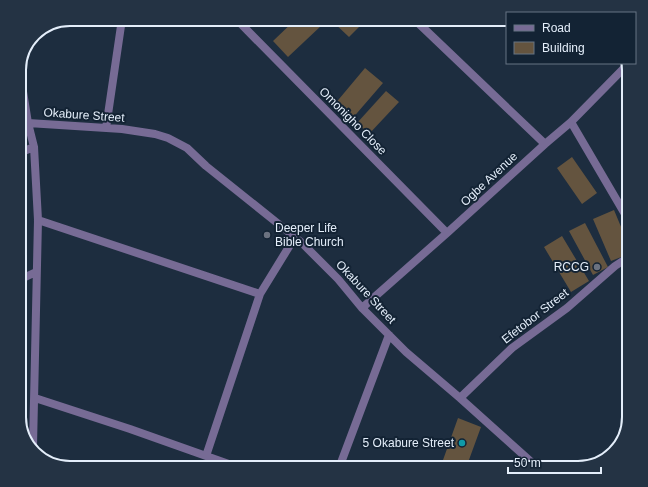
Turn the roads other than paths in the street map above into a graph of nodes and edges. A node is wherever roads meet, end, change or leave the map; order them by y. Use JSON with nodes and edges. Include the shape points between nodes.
{"nodes":[{"id":1,"x":121,"y":26,"type":"edge"},
{"id":2,"x":243,"y":26,"type":"edge"},
{"id":3,"x":421,"y":26,"type":"edge"},
{"id":4,"x":622,"y":70,"type":"edge"},
{"id":5,"x":26,"y":110,"type":"edge"},
{"id":6,"x":571,"y":122,"type":"junction"},
{"id":7,"x":28,"y":123,"type":"junction"},
{"id":8,"x":106,"y":128,"type":"junction"},
{"id":9,"x":545,"y":144,"type":"junction"},
{"id":10,"x":34,"y":147,"type":"junction"},
{"id":11,"x":26,"y":150,"type":"edge"},
{"id":12,"x":622,"y":209,"type":"edge"},
{"id":13,"x":38,"y":220,"type":"junction"},
{"id":14,"x":447,"y":233,"type":"junction"},
{"id":15,"x":295,"y":237,"type":"junction"},
{"id":16,"x":622,"y":262,"type":"edge"},
{"id":17,"x":36,"y":272,"type":"junction"},
{"id":18,"x":26,"y":277,"type":"edge"},
{"id":19,"x":260,"y":294,"type":"junction"},
{"id":20,"x":362,"y":308,"type":"junction"},
{"id":21,"x":389,"y":335,"type":"junction"},
{"id":22,"x":35,"y":398,"type":"junction"},
{"id":23,"x":460,"y":398,"type":"junction"},
{"id":24,"x":33,"y":441,"type":"edge"},
{"id":25,"x":206,"y":456,"type":"junction"},
{"id":26,"x":220,"y":461,"type":"edge"},
{"id":27,"x":342,"y":461,"type":"edge"},
{"id":28,"x":530,"y":461,"type":"edge"}],
"edges":[{"from":1,"to":8,"type":"street"},
{"from":2,"to":14,"type":"street","name":"Omonigho Close"},
{"from":3,"to":9,"type":"street"},
{"from":4,"to":6,"type":"street","name":"Ogbe Avenue"},
{"from":5,"to":7,"type":"street"},
{"from":6,"to":9,"type":"street","name":"Ogbe Avenue"},
{"from":6,"to":12,"type":"street"},
{"from":7,"to":8,"type":"street","name":"Okabure Street"},
{"from":7,"to":10,"type":"street"},
{"from":8,"to":15,"type":"street","name":"Okabure Street","via":[[156,134],[187,148]]},
{"from":9,"to":14,"type":"street","name":"Ogbe Avenue"},
{"from":10,"to":11,"type":"street"},
{"from":10,"to":13,"type":"street"},
{"from":13,"to":17,"type":"street"},
{"from":13,"to":19,"type":"street"},
{"from":14,"to":20,"type":"street","name":"Ogbe Avenue"},
{"from":15,"to":19,"type":"street"},
{"from":15,"to":20,"type":"street","name":"Okabure Street","via":[[338,279]]},
{"from":16,"to":23,"type":"street","name":"Efetobor Street","via":[[567,308],[512,348]]},
{"from":17,"to":18,"type":"street"},
{"from":17,"to":22,"type":"street"},
{"from":19,"to":25,"type":"street"},
{"from":20,"to":21,"type":"street","name":"Okabure Street"},
{"from":21,"to":23,"type":"street","name":"Okabure Street"},
{"from":21,"to":27,"type":"street"},
{"from":22,"to":24,"type":"street"},
{"from":22,"to":25,"type":"street"},
{"from":23,"to":28,"type":"street","name":"Okabure Street"},
{"from":25,"to":26,"type":"street"}]}
